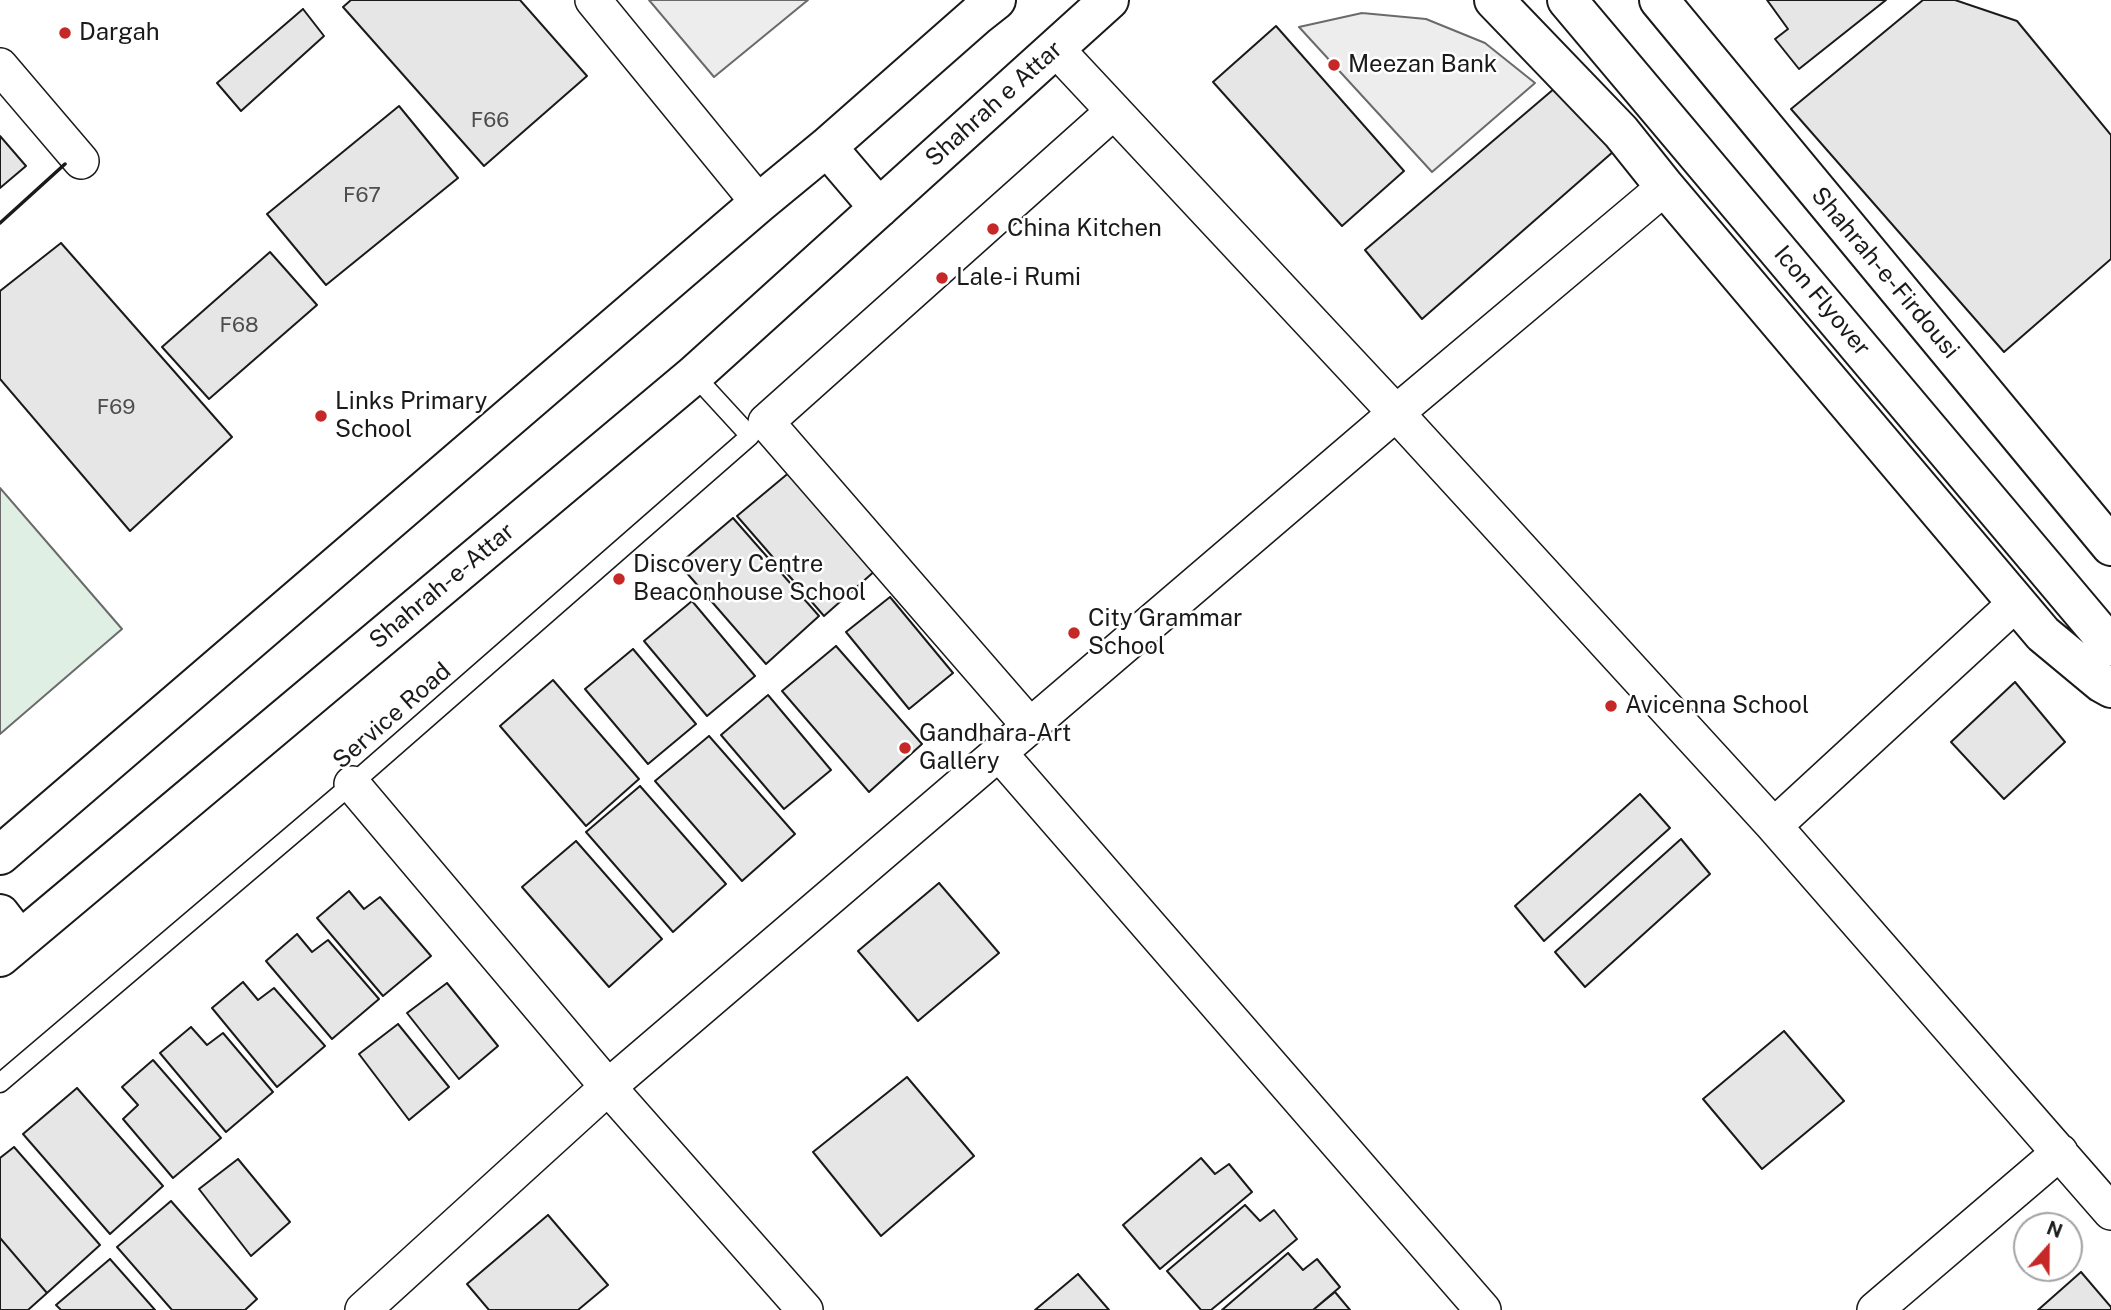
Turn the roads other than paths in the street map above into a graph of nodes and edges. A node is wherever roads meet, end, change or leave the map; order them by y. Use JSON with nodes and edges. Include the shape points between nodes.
{"nodes":[{"id":1,"x":593,"y":0,"type":"edge"},
{"id":2,"x":996,"y":0,"type":"edge"},
{"id":3,"x":1109,"y":0,"type":"edge"},
{"id":4,"x":1494,"y":0,"type":"edge"},
{"id":5,"x":1567,"y":0,"type":"edge"},
{"id":6,"x":1659,"y":0,"type":"edge"},
{"id":7,"x":1056,"y":49,"type":"junction"},
{"id":8,"x":0,"y":66,"type":"edge"},
{"id":9,"x":1114,"y":111,"type":"junction"},
{"id":10,"x":827,"y":147,"type":"junction"},
{"id":11,"x":81,"y":161,"type":"dead end"},
{"id":12,"x":1665,"y":187,"type":"junction"},
{"id":13,"x":759,"y":203,"type":"junction"},
{"id":14,"x":879,"y":208,"type":"junction"},
{"id":15,"x":694,"y":375,"type":"junction"},
{"id":16,"x":1396,"y":413,"type":"junction"},
{"id":17,"x":758,"y":429,"type":"junction"},
{"id":18,"x":2111,"y":545,"type":"edge"},
{"id":19,"x":2017,"y":603,"type":"junction"},
{"id":20,"x":2111,"y":646,"type":"edge"},
{"id":21,"x":2111,"y":688,"type":"edge"},
{"id":22,"x":1030,"y":726,"type":"junction"},
{"id":23,"x":999,"y":753,"type":"junction"},
{"id":24,"x":352,"y":784,"type":"junction"},
{"id":25,"x":1774,"y":827,"type":"junction"},
{"id":26,"x":0,"y":855,"type":"edge"},
{"id":27,"x":7,"y":937,"type":"edge"},
{"id":28,"x":0,"y":1083,"type":"edge"},
{"id":29,"x":608,"y":1087,"type":"junction"},
{"id":30,"x":2060,"y":1152,"type":"junction"},
{"id":31,"x":2111,"y":1212,"type":"edge"},
{"id":32,"x":363,"y":1310,"type":"edge"},
{"id":33,"x":805,"y":1310,"type":"edge"},
{"id":34,"x":1483,"y":1310,"type":"edge"},
{"id":35,"x":1875,"y":1310,"type":"edge"}],
"edges":[{"from":1,"to":13,"type":"street"},
{"from":2,"to":10,"type":"main road"},
{"from":3,"to":7,"type":"main road","name":"Shahrah e Attar"},
{"from":4,"to":12,"type":"main road","via":[[1621,132]]},
{"from":5,"to":20,"type":"main road","name":"Icon Flyover"},
{"from":6,"to":18,"type":"main road","name":"Shahrah-e-Firdousi"},
{"from":7,"to":9,"type":"street"},
{"from":7,"to":14,"type":"main road","name":"Shahrah e Attar"},
{"from":8,"to":11,"type":"street"},
{"from":9,"to":16,"type":"street"},
{"from":9,"to":17,"type":"street"},
{"from":10,"to":13,"type":"main road"},
{"from":10,"to":14,"type":"main road"},
{"from":12,"to":16,"type":"street"},
{"from":12,"to":19,"type":"main road"},
{"from":13,"to":26,"type":"main road"},
{"from":14,"to":15,"type":"main road","name":"Shahrah-e-Attar"},
{"from":15,"to":17,"type":"lane"},
{"from":15,"to":27,"type":"main road","name":"Shahrah-e-Attar"},
{"from":16,"to":22,"type":"street"},
{"from":16,"to":25,"type":"street"},
{"from":17,"to":22,"type":"street"},
{"from":17,"to":24,"type":"lane","name":"Service Road"},
{"from":19,"to":21,"type":"main road","via":[[2043,634]]},
{"from":19,"to":25,"type":"street"},
{"from":22,"to":23,"type":"street"},
{"from":23,"to":29,"type":"street"},
{"from":23,"to":34,"type":"street"},
{"from":24,"to":28,"type":"lane","name":"Service Road"},
{"from":24,"to":29,"type":"street"},
{"from":25,"to":30,"type":"street"},
{"from":29,"to":32,"type":"street"},
{"from":29,"to":33,"type":"street"},
{"from":30,"to":31,"type":"street"},
{"from":30,"to":35,"type":"street"}]}
